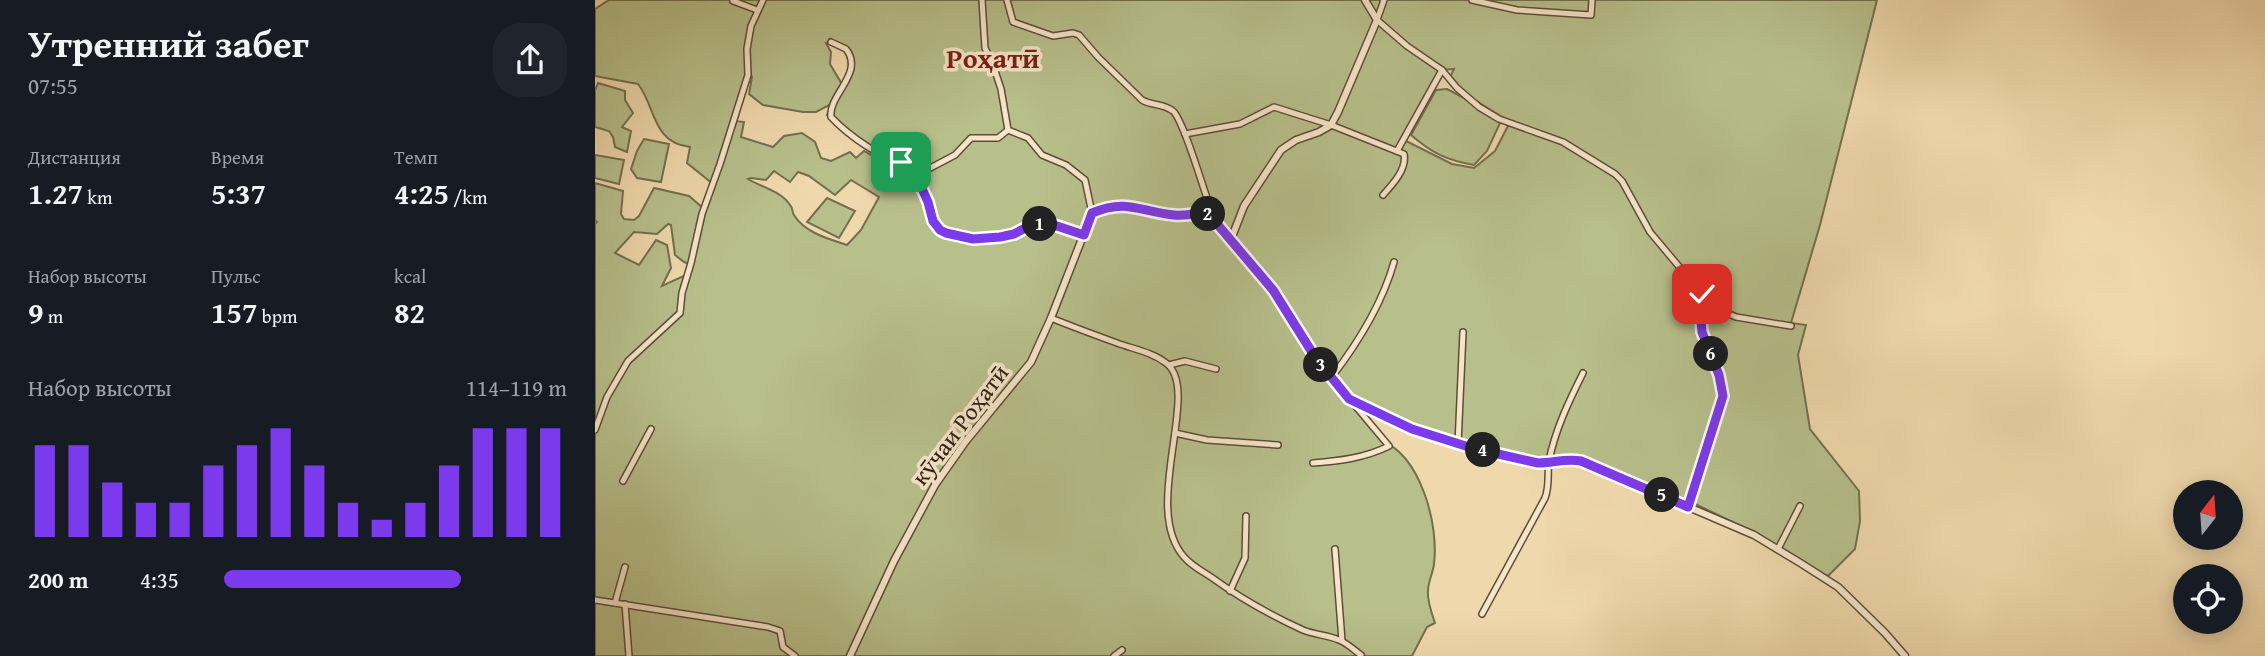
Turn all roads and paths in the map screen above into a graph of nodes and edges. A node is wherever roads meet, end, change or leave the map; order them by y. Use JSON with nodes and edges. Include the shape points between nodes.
{"nodes":[{"id":1,"x":763,"y":0,"type":"edge"},
{"id":2,"x":982,"y":0,"type":"edge"},
{"id":3,"x":1007,"y":0,"type":"edge"},
{"id":4,"x":1365,"y":0,"type":"edge"},
{"id":5,"x":1384,"y":0,"type":"edge"},
{"id":6,"x":1472,"y":0,"type":"edge"},
{"id":7,"x":1592,"y":0,"type":"edge"},
{"id":8,"x":733,"y":1,"type":"edge"},
{"id":9,"x":757,"y":10,"type":"junction"},
{"id":10,"x":1377,"y":20,"type":"junction"},
{"id":11,"x":831,"y":42,"type":"dead end"},
{"id":12,"x":1442,"y":70,"type":"junction"},
{"id":13,"x":1331,"y":125,"type":"junction"},
{"id":14,"x":1008,"y":130,"type":"junction"},
{"id":15,"x":1185,"y":134,"type":"junction"},
{"id":16,"x":1397,"y":151,"type":"junction"},
{"id":17,"x":917,"y":175,"type":"junction"},
{"id":18,"x":1383,"y":195,"type":"dead end"},
{"id":19,"x":1207,"y":212,"type":"junction"},
{"id":20,"x":1092,"y":213,"type":"junction"},
{"id":21,"x":1084,"y":235,"type":"junction"},
{"id":22,"x":1230,"y":242,"type":"junction"},
{"id":23,"x":1394,"y":262,"type":"dead end"},
{"id":24,"x":1702,"y":294,"type":"junction"},
{"id":25,"x":1051,"y":318,"type":"junction"},
{"id":26,"x":1791,"y":326,"type":"dead end"},
{"id":27,"x":1463,"y":332,"type":"dead end"},
{"id":28,"x":1169,"y":365,"type":"junction"},
{"id":29,"x":1216,"y":369,"type":"dead end"},
{"id":30,"x":1583,"y":373,"type":"dead end"},
{"id":31,"x":1331,"y":378,"type":"junction"},
{"id":32,"x":1349,"y":399,"type":"junction"},
{"id":33,"x":651,"y":429,"type":"dead end"},
{"id":34,"x":595,"y":430,"type":"edge"},
{"id":35,"x":1175,"y":433,"type":"junction"},
{"id":36,"x":1458,"y":444,"type":"junction"},
{"id":37,"x":1278,"y":445,"type":"dead end"},
{"id":38,"x":1313,"y":463,"type":"dead end"},
{"id":39,"x":1549,"y":463,"type":"junction"},
{"id":40,"x":622,"y":481,"type":"dead end"},
{"id":41,"x":1800,"y":506,"type":"dead end"},
{"id":42,"x":1688,"y":507,"type":"junction"},
{"id":43,"x":1246,"y":516,"type":"dead end"},
{"id":44,"x":1335,"y":549,"type":"dead end"},
{"id":45,"x":1778,"y":549,"type":"junction"},
{"id":46,"x":625,"y":567,"type":"dead end"},
{"id":47,"x":1230,"y":592,"type":"junction"},
{"id":48,"x":595,"y":600,"type":"edge"},
{"id":49,"x":615,"y":603,"type":"junction"},
{"id":50,"x":625,"y":604,"type":"junction"},
{"id":51,"x":1482,"y":614,"type":"dead end"},
{"id":52,"x":1342,"y":642,"type":"junction"},
{"id":53,"x":1122,"y":650,"type":"dead end"},
{"id":54,"x":1361,"y":655,"type":"edge"},
{"id":55,"x":629,"y":656,"type":"edge"},
{"id":56,"x":795,"y":656,"type":"edge"},
{"id":57,"x":850,"y":656,"type":"edge"},
{"id":58,"x":1114,"y":656,"type":"edge"},
{"id":59,"x":1905,"y":656,"type":"edge"}],
"edges":[{"from":1,"to":9,"type":"street"},
{"from":2,"to":14,"type":"street","via":[[985,48]]},
{"from":3,"to":15,"type":"street","via":[[1014,22],[1053,36],[1081,36],[1142,100],[1173,111]]},
{"from":4,"to":10,"type":"street"},
{"from":5,"to":10,"type":"street"},
{"from":6,"to":7,"type":"street","via":[[1517,10],[1591,15]]},
{"from":8,"to":9,"type":"street"},
{"from":9,"to":34,"type":"street","via":[[748,43],[748,75],[702,214],[680,313],[628,361]]},
{"from":10,"to":12,"type":"street"},
{"from":10,"to":13,"type":"street"},
{"from":11,"to":17,"type":"street","via":[[846,49],[851,60],[831,117],[881,155],[910,162]]},
{"from":12,"to":16,"type":"street"},
{"from":12,"to":24,"type":"street","via":[[1485,111],[1563,142],[1619,178],[1650,232]]},
{"from":13,"to":15,"type":"street","via":[[1274,107],[1240,124]]},
{"from":13,"to":16,"type":"street"},
{"from":13,"to":22,"type":"street","via":[[1281,150],[1244,206]]},
{"from":14,"to":17,"type":"street","via":[[997,138],[971,138],[955,155]]},
{"from":14,"to":20,"type":"street","via":[[1028,138],[1042,155],[1085,180]]},
{"from":15,"to":19,"type":"street","via":[[1207,198]]},
{"from":16,"to":18,"type":"street","via":[[1406,156],[1404,165]]},
{"from":17,"to":21,"type":"street","via":[[933,221],[946,233],[973,239],[1000,237],[1048,223]]},
{"from":19,"to":20,"type":"street","via":[[1173,215],[1118,205]]},
{"from":19,"to":22,"type":"street"},
{"from":20,"to":21,"type":"street","name":"кӯчаи Роҳатӣ"},
{"from":21,"to":25,"type":"street","name":"кӯчаи Роҳатӣ"},
{"from":22,"to":31,"type":"street","via":[[1273,290]]},
{"from":23,"to":31,"type":"street","via":[[1363,332]]},
{"from":24,"to":26,"type":"street","via":[[1731,315]]},
{"from":24,"to":42,"type":"street","via":[[1702,332],[1723,396]]},
{"from":25,"to":28,"type":"street"},
{"from":25,"to":57,"type":"street","name":"кӯчаи Роҳатӣ","via":[[1031,362],[935,485]]},
{"from":27,"to":36,"type":"street"},
{"from":28,"to":29,"type":"street","via":[[1185,361]]},
{"from":28,"to":35,"type":"street","via":[[1178,384]]},
{"from":30,"to":39,"type":"street","via":[[1562,417]]},
{"from":31,"to":32,"type":"street"},
{"from":32,"to":36,"type":"street","via":[[1412,429]]},
{"from":32,"to":38,"type":"street","via":[[1389,446],[1339,461]]},
{"from":33,"to":40,"type":"street"},
{"from":35,"to":37,"type":"street"},
{"from":35,"to":47,"type":"street","via":[[1168,481],[1169,526],[1185,558]]},
{"from":36,"to":39,"type":"street"},
{"from":39,"to":42,"type":"street","via":[[1581,461]]},
{"from":39,"to":51,"type":"street","via":[[1545,498]]},
{"from":41,"to":45,"type":"street"},
{"from":42,"to":45,"type":"street"},
{"from":43,"to":47,"type":"street","via":[[1245,558]]},
{"from":44,"to":52,"type":"street"},
{"from":45,"to":59,"type":"street","via":[[1838,587]]},
{"from":46,"to":49,"type":"street"},
{"from":47,"to":52,"type":"street","via":[[1301,629]]},
{"from":48,"to":49,"type":"street"},
{"from":49,"to":50,"type":"street"},
{"from":50,"to":55,"type":"street"},
{"from":50,"to":56,"type":"street","via":[[768,627],[780,631],[783,647]]},
{"from":52,"to":54,"type":"street"},
{"from":53,"to":58,"type":"street"}]}
